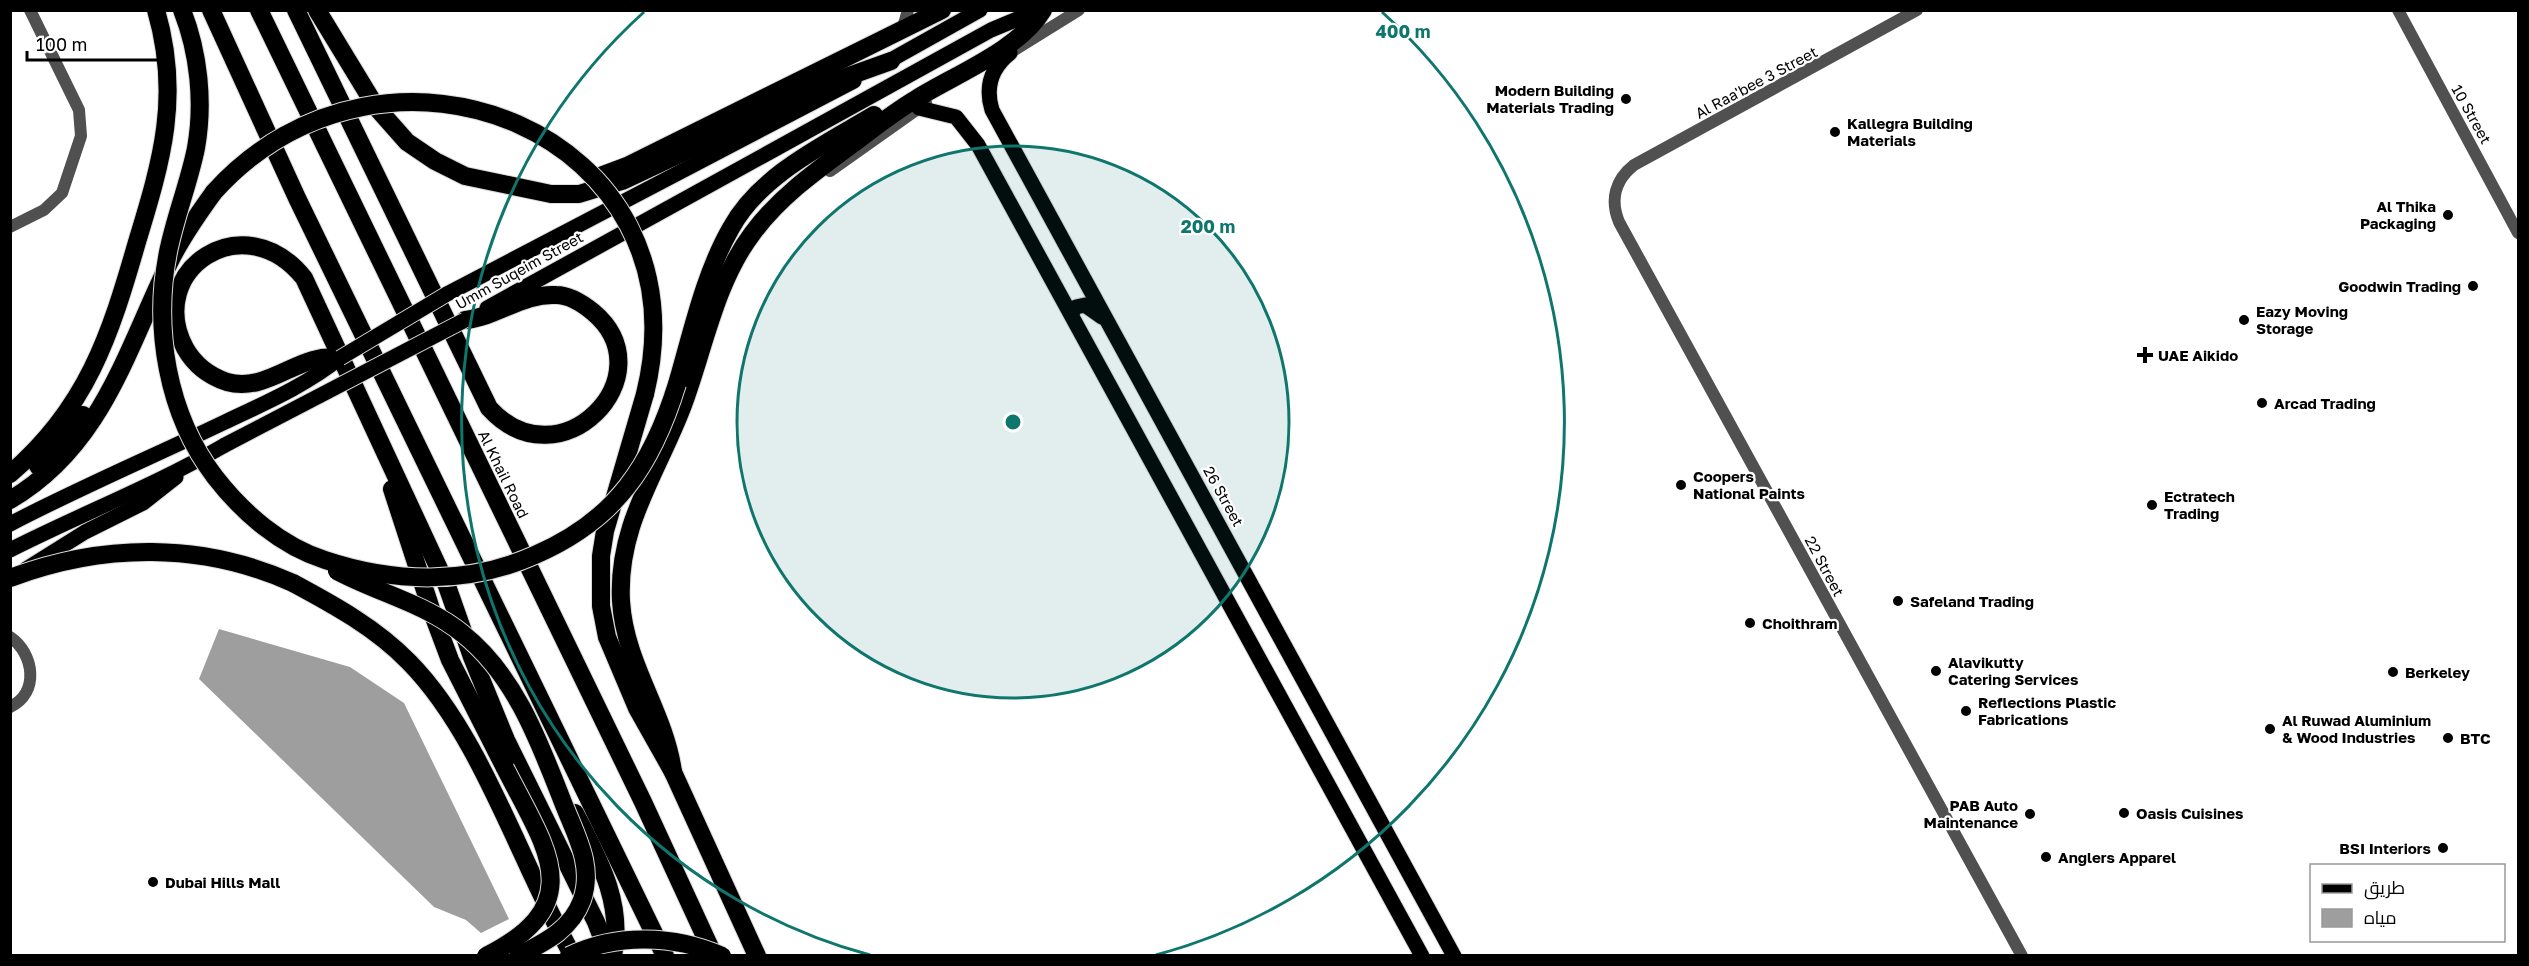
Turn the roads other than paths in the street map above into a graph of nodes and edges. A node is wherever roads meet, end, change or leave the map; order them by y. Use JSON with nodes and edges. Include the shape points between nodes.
{"nodes":[{"id":1,"x":30,"y":10,"type":"edge"},
{"id":2,"x":156,"y":10,"type":"edge"},
{"id":3,"x":182,"y":10,"type":"edge"},
{"id":4,"x":211,"y":10,"type":"edge"},
{"id":5,"x":259,"y":10,"type":"edge"},
{"id":6,"x":296,"y":10,"type":"edge"},
{"id":7,"x":317,"y":10,"type":"edge"},
{"id":8,"x":908,"y":10,"type":"edge"},
{"id":9,"x":942,"y":10,"type":"edge"},
{"id":10,"x":980,"y":10,"type":"edge"},
{"id":11,"x":1079,"y":10,"type":"edge"},
{"id":12,"x":1917,"y":10,"type":"edge"},
{"id":13,"x":2398,"y":10,"type":"edge"},
{"id":14,"x":1038,"y":11,"type":"edge"},
{"id":15,"x":902,"y":31,"type":"junction"},
{"id":16,"x":1010,"y":53,"type":"junction"},
{"id":17,"x":891,"y":61,"type":"junction"},
{"id":18,"x":919,"y":108,"type":"junction"},
{"id":19,"x":1616,"y":187,"type":"joint"},
{"id":20,"x":513,"y":188,"type":"junction"},
{"id":21,"x":790,"y":193,"type":"junction"},
{"id":22,"x":10,"y":226,"type":"edge"},
{"id":23,"x":2518,"y":232,"type":"edge"},
{"id":24,"x":148,"y":308,"type":"junction"},
{"id":25,"x":1071,"y":314,"type":"junction"},
{"id":26,"x":465,"y":320,"type":"junction"},
{"id":27,"x":1106,"y":320,"type":"junction"},
{"id":28,"x":340,"y":358,"type":"junction"},
{"id":29,"x":367,"y":410,"type":"junction"},
{"id":30,"x":184,"y":469,"type":"junction"},
{"id":31,"x":10,"y":474,"type":"edge"},
{"id":32,"x":10,"y":487,"type":"edge"},
{"id":33,"x":10,"y":500,"type":"edge"},
{"id":34,"x":10,"y":524,"type":"edge"},
{"id":35,"x":10,"y":550,"type":"edge"},
{"id":36,"x":315,"y":557,"type":"junction"},
{"id":37,"x":10,"y":579,"type":"edge"},
{"id":38,"x":1242,"y":628,"type":"junction"},
{"id":39,"x":10,"y":637,"type":"edge"},
{"id":40,"x":1282,"y":643,"type":"junction"},
{"id":41,"x":10,"y":707,"type":"edge"},
{"id":42,"x":553,"y":772,"type":"junction"},
{"id":43,"x":672,"y":772,"type":"junction"},
{"id":44,"x":486,"y":956,"type":"edge"},
{"id":45,"x":519,"y":956,"type":"edge"},
{"id":46,"x":571,"y":956,"type":"edge"},
{"id":47,"x":611,"y":956,"type":"edge"},
{"id":48,"x":665,"y":956,"type":"edge"},
{"id":49,"x":714,"y":956,"type":"edge"},
{"id":50,"x":722,"y":956,"type":"edge"},
{"id":51,"x":757,"y":956,"type":"edge"},
{"id":52,"x":1422,"y":956,"type":"edge"},
{"id":53,"x":1454,"y":956,"type":"edge"},
{"id":54,"x":2022,"y":956,"type":"edge"}],
"edges":[{"from":1,"to":22,"type":"street","via":[[79,110],[81,136],[62,193],[44,210]]},
{"from":2,"to":31,"type":"highway","via":[[167,56],[166,133],[161,163],[117,313],[100,357],[77,399],[47,439]]},
{"from":3,"to":36,"type":"highway","bridge":true,"via":[[197,69],[199,124],[165,274],[162,332],[169,374],[193,441],[221,484],[275,535]]},
{"from":4,"to":48,"type":"highway","via":[[297,198]]},
{"from":5,"to":49,"type":"highway","name":"Al Khail Road"},
{"from":6,"to":26,"type":"highway","via":[[489,408],[519,430],[538,435],[558,434],[591,419],[608,398],[617,371],[615,346],[603,321],[578,301],[557,294],[538,295],[488,316]]},
{"from":7,"to":20,"type":"highway","via":[[376,107],[407,142],[450,169]]},
{"from":8,"to":15,"type":"street"},
{"from":9,"to":15,"type":"highway"},
{"from":10,"to":17,"type":"main road","name":"Umm Suqeim Street"},
{"from":11,"to":16,"type":"street"},
{"from":12,"to":19,"type":"street","name":"Al Raa'bee 3 Street","via":[[1634,165]]},
{"from":13,"to":23,"type":"street","name":"10 Street"},
{"from":14,"to":21,"type":"highway","via":[[1019,37],[888,118]]},
{"from":14,"to":26,"type":"main road","name":"Umm Suqeim Street","via":[[930,63]]},
{"from":14,"to":36,"type":"highway","bridge":true,"via":[[1013,33],[817,150],[757,194],[723,245],[657,442],[637,475],[568,538],[542,552],[483,572],[431,578],[367,571]]},
{"from":15,"to":20,"type":"highway","via":[[615,171],[562,186]]},
{"from":16,"to":18,"type":"street"},
{"from":16,"to":27,"type":"main road","name":"26 Street","via":[[996,66],[989,83],[992,111]]},
{"from":17,"to":20,"type":"highway","via":[[835,81],[650,170],[608,186],[565,195]]},
{"from":17,"to":28,"type":"main road","name":"Umm Suqeim Street","bridge":true,"via":[[447,294]]},
{"from":18,"to":21,"type":"street","via":[[827,173]]},
{"from":18,"to":25,"type":"main road","via":[[951,115],[969,131]]},
{"from":19,"to":54,"type":"street","name":"22 Street","via":[[1614,201],[1619,222]]},
{"from":21,"to":43,"type":"highway","via":[[751,234],[735,261],[684,404],[636,508],[624,546],[624,625],[636,670],[668,747]]},
{"from":24,"to":32,"type":"highway","via":[[76,426],[44,461]]},
{"from":24,"to":33,"type":"highway","via":[[114,384],[87,432],[53,470]]},
{"from":24,"to":43,"type":"highway","bridge":true,"via":[[175,252],[214,192],[276,138],[324,116],[358,106],[408,101],[477,109],[527,128],[584,169],[611,201],[632,237],[648,284],[652,358],[605,531],[601,606],[614,658]]},
{"from":25,"to":27,"type":"main road","via":[[1076,307],[1085,305]]},
{"from":25,"to":38,"type":"main road"},
{"from":26,"to":30,"type":"main road","name":"Umm Suqeim Street","bridge":true},
{"from":27,"to":40,"type":"main road","name":"26 Street"},
{"from":28,"to":29,"type":"highway","via":[[320,357],[257,383],[237,384],[219,379],[196,363],[182,341],[176,313],[182,284],[200,261],[226,246],[255,245],[287,259],[310,288]]},
{"from":28,"to":34,"type":"main road","name":"Umm Suqeim Street","via":[[295,389]]},
{"from":29,"to":44,"type":"highway","bridge":true,"via":[[370,431],[432,612],[461,683],[544,848],[550,887],[547,905],[538,920]]},
{"from":29,"to":47,"type":"highway","via":[[447,586],[506,740]]},
{"from":30,"to":35,"type":"main road","name":"Umm Suqeim Street"},
{"from":30,"to":37,"type":"main road","via":[[148,499],[85,532]]},
{"from":36,"to":42,"type":"highway","bridge":true,"via":[[354,580],[438,617],[465,635],[511,689]]},
{"from":37,"to":46,"type":"highway","bridge":true,"via":[[81,558],[159,551],[198,554],[237,562],[293,583],[366,626],[426,680],[465,739]]},
{"from":38,"to":40,"type":"main road","via":[[1256,621],[1264,622]]},
{"from":38,"to":52,"type":"main road"},
{"from":39,"to":41,"type":"street","via":[[27,654],[31,668],[31,682],[25,695]]},
{"from":40,"to":53,"type":"main road","name":"26 Street"},
{"from":42,"to":45,"type":"highway","bridge":true,"via":[[582,850],[584,890],[569,924]]},
{"from":42,"to":47,"type":"highway","bridge":true,"via":[[609,885],[616,922]]},
{"from":43,"to":51,"type":"highway"},
{"from":46,"to":50,"type":"highway","bridge":true,"via":[[611,942],[660,940]]}]}
